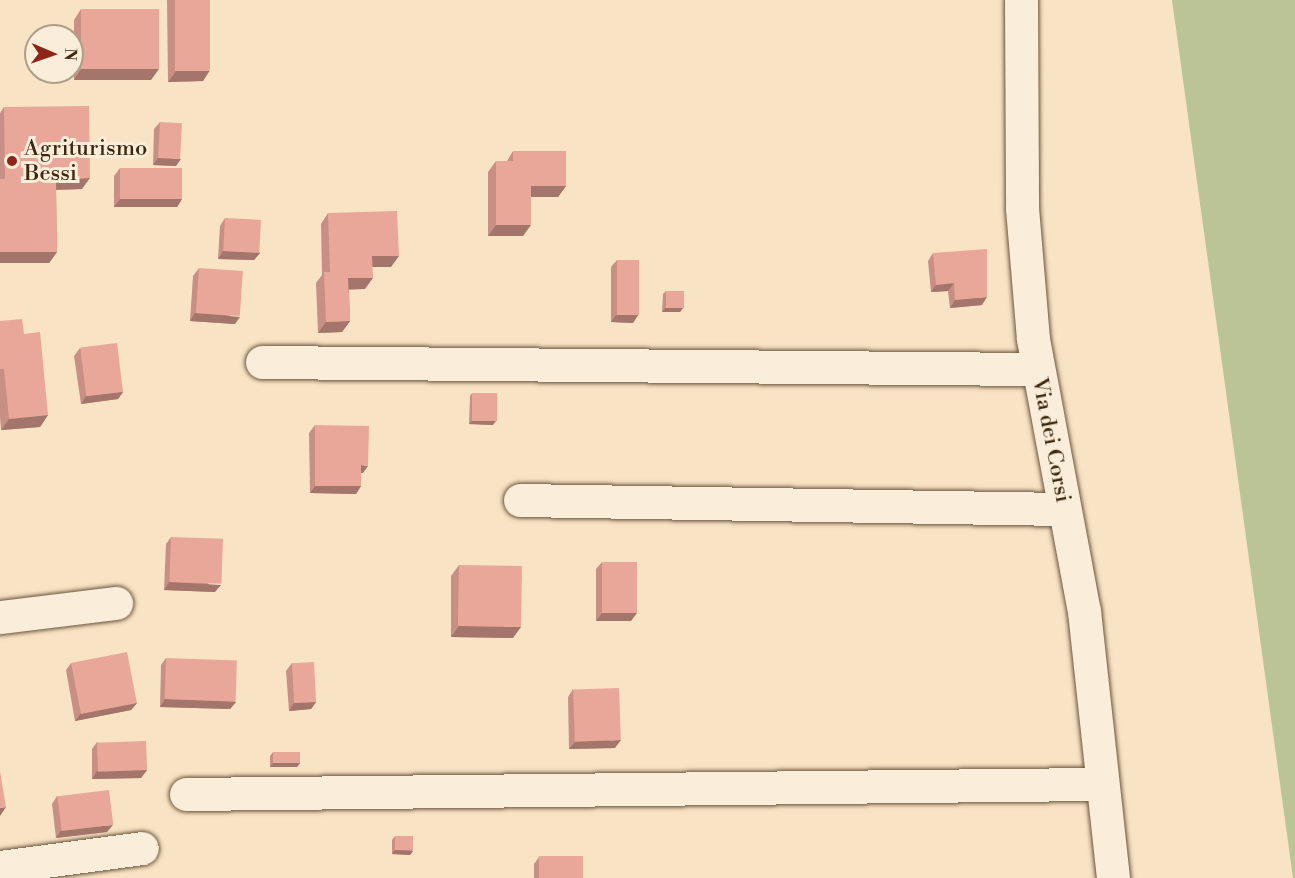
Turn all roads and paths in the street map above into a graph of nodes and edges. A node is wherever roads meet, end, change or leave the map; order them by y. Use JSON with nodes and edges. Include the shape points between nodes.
{"nodes":[{"id":1,"x":1021,"y":0,"type":"edge"},
{"id":2,"x":262,"y":362,"type":"dead end"},
{"id":3,"x":1037,"y":369,"type":"junction"},
{"id":4,"x":520,"y":500,"type":"dead end"},
{"id":5,"x":1064,"y":509,"type":"junction"},
{"id":6,"x":116,"y":603,"type":"dead end"},
{"id":7,"x":0,"y":617,"type":"edge"},
{"id":8,"x":1102,"y":784,"type":"junction"},
{"id":9,"x":186,"y":794,"type":"dead end"},
{"id":10,"x":142,"y":848,"type":"dead end"},
{"id":11,"x":0,"y":867,"type":"edge"},
{"id":12,"x":1113,"y":878,"type":"edge"}],
"edges":[{"from":1,"to":3,"type":"street","name":"Via dei Corsi","via":[[1022,218]]},
{"from":2,"to":3,"type":"street"},
{"from":3,"to":5,"type":"street","name":"Via dei Corsi"},
{"from":4,"to":5,"type":"street"},
{"from":5,"to":8,"type":"street","name":"Via dei Corsi","via":[[1084,611]]},
{"from":6,"to":7,"type":"street"},
{"from":8,"to":9,"type":"street"},
{"from":8,"to":12,"type":"street","name":"Via dei Corsi"},
{"from":10,"to":11,"type":"street"}]}
